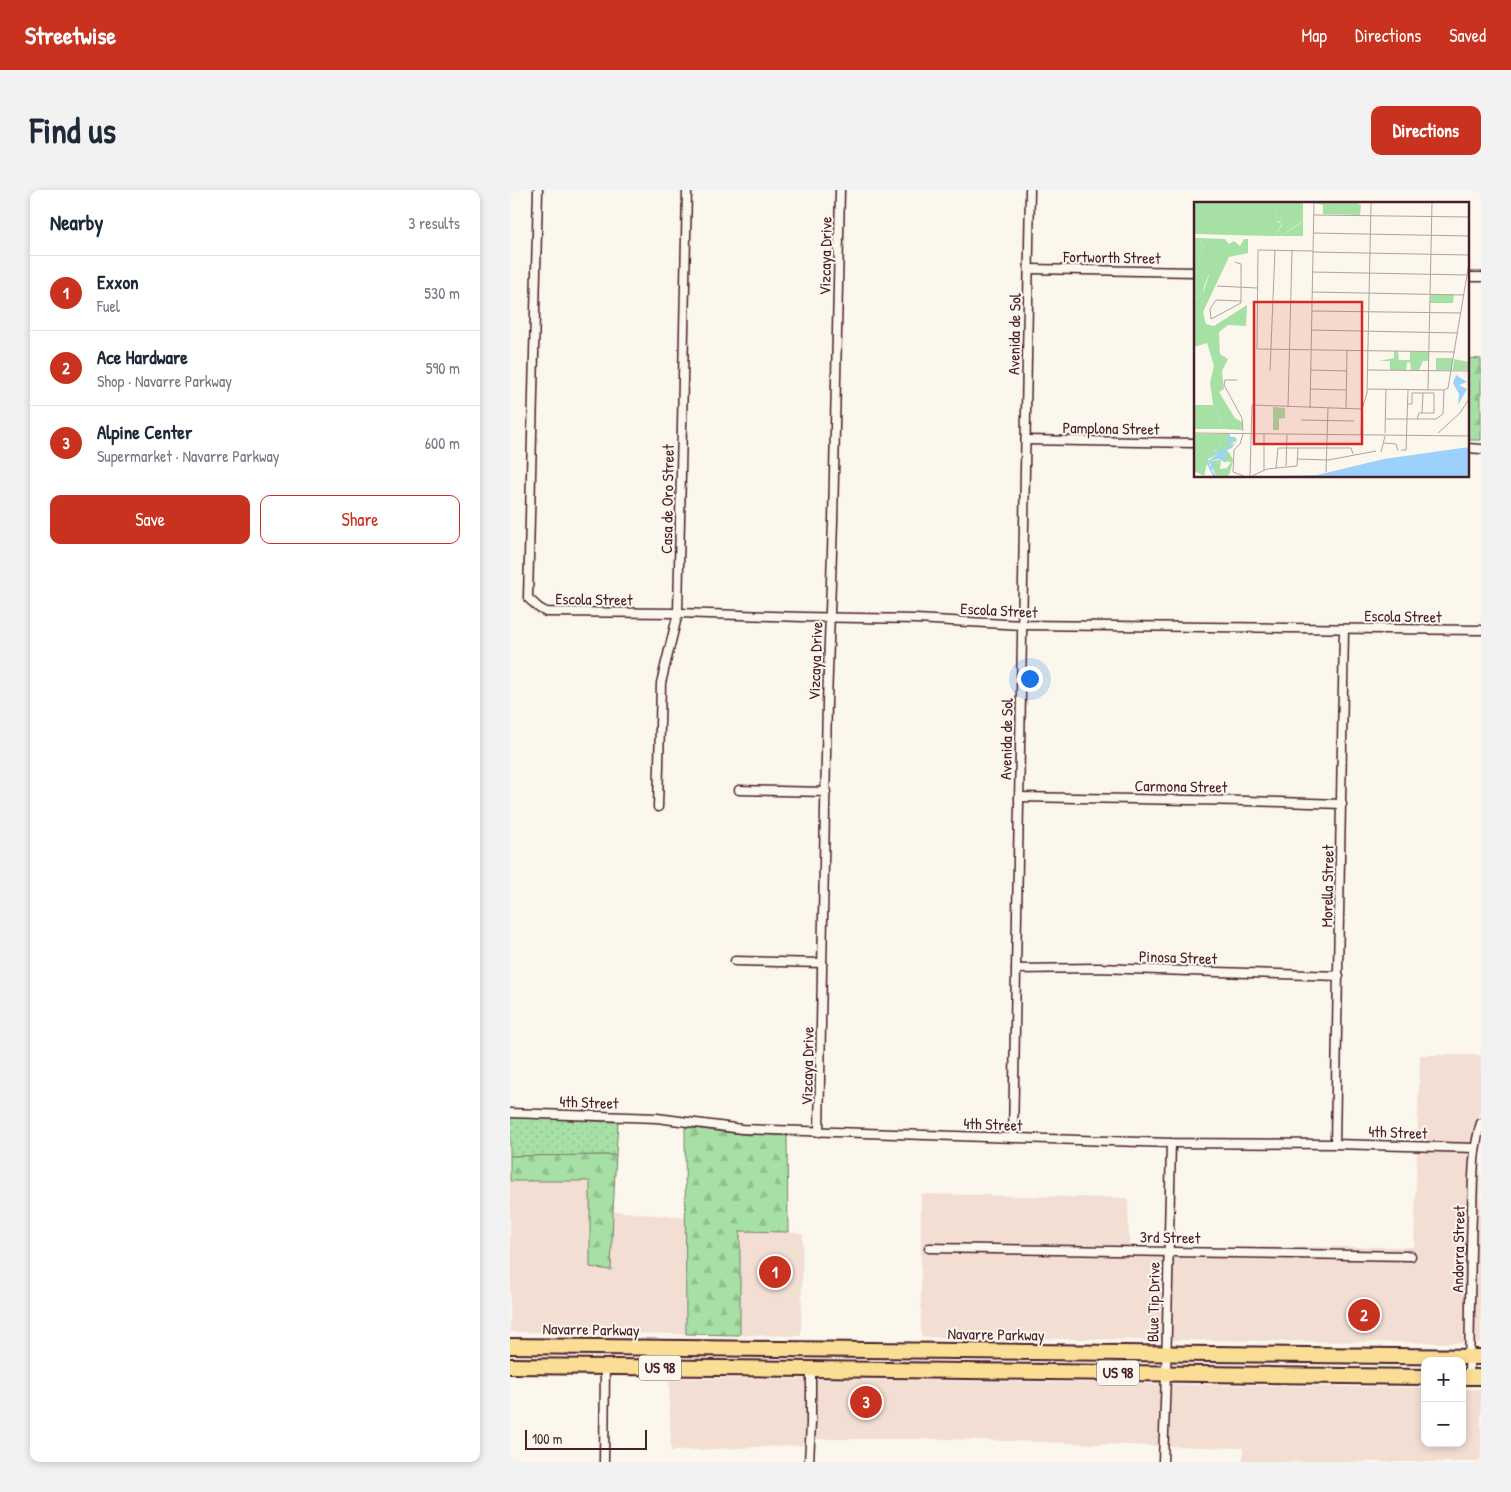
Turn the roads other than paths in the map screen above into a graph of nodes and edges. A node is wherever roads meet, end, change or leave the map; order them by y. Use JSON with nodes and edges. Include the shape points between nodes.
{"nodes":[{"id":1,"x":538,"y":190,"type":"edge"},
{"id":2,"x":687,"y":190,"type":"edge"},
{"id":3,"x":840,"y":190,"type":"edge"},
{"id":4,"x":1030,"y":190,"type":"edge"},
{"id":5,"x":1029,"y":269,"type":"junction"},
{"id":6,"x":1194,"y":272,"type":"edge"},
{"id":7,"x":1468,"y":276,"type":"edge"},
{"id":8,"x":1481,"y":277,"type":"edge"},
{"id":9,"x":1026,"y":440,"type":"junction"},
{"id":10,"x":1194,"y":443,"type":"edge"},
{"id":11,"x":1468,"y":448,"type":"edge"},
{"id":12,"x":1481,"y":449,"type":"edge"},
{"id":13,"x":678,"y":613,"type":"junction"},
{"id":14,"x":830,"y":618,"type":"junction"},
{"id":15,"x":1022,"y":625,"type":"junction"},
{"id":16,"x":1344,"y":629,"type":"junction"},
{"id":17,"x":1481,"y":630,"type":"edge"},
{"id":18,"x":739,"y":790,"type":"dead end"},
{"id":19,"x":826,"y":792,"type":"junction"},
{"id":20,"x":1019,"y":797,"type":"junction"},
{"id":21,"x":1342,"y":804,"type":"junction"},
{"id":22,"x":658,"y":807,"type":"dead end"},
{"id":23,"x":735,"y":961,"type":"dead end"},
{"id":24,"x":822,"y":963,"type":"junction"},
{"id":25,"x":1016,"y":968,"type":"junction"},
{"id":26,"x":1339,"y":976,"type":"junction"},
{"id":27,"x":510,"y":1112,"type":"edge"},
{"id":28,"x":1481,"y":1123,"type":"edge"},
{"id":29,"x":819,"y":1132,"type":"junction"},
{"id":30,"x":1013,"y":1138,"type":"junction"},
{"id":31,"x":1171,"y":1143,"type":"junction"},
{"id":32,"x":1335,"y":1144,"type":"junction"},
{"id":33,"x":1475,"y":1148,"type":"junction"},
{"id":34,"x":929,"y":1248,"type":"dead end"},
{"id":35,"x":1168,"y":1251,"type":"junction"},
{"id":36,"x":1411,"y":1256,"type":"dead end"},
{"id":37,"x":510,"y":1346,"type":"edge"},
{"id":38,"x":798,"y":1349,"type":"junction"},
{"id":39,"x":940,"y":1351,"type":"junction"},
{"id":40,"x":1166,"y":1353,"type":"junction"},
{"id":41,"x":1475,"y":1357,"type":"edge"},
{"id":42,"x":510,"y":1366,"type":"edge"},
{"id":43,"x":605,"y":1367,"type":"junction"},
{"id":44,"x":669,"y":1368,"type":"junction"},
{"id":45,"x":810,"y":1369,"type":"junction"},
{"id":46,"x":1166,"y":1374,"type":"junction"},
{"id":47,"x":1421,"y":1377,"type":"edge"},
{"id":48,"x":1471,"y":1377,"type":"edge"},
{"id":49,"x":604,"y":1462,"type":"edge"},
{"id":50,"x":809,"y":1462,"type":"edge"},
{"id":51,"x":1163,"y":1462,"type":"edge"}],
"edges":[{"from":1,"to":13,"type":"street","name":"Escola Street","via":[[528,598],[546,612]]},
{"from":2,"to":13,"type":"street","name":"Casa de Oro Street"},
{"from":3,"to":14,"type":"street","name":"Vizcaya Drive"},
{"from":4,"to":5,"type":"street","name":"Avenida de Sol"},
{"from":5,"to":6,"type":"street","name":"Fortworth Street"},
{"from":5,"to":9,"type":"street","name":"Avenida de Sol"},
{"from":7,"to":8,"type":"street"},
{"from":9,"to":10,"type":"street","name":"Pamplona Street"},
{"from":9,"to":15,"type":"street","name":"Avenida de Sol"},
{"from":11,"to":12,"type":"street"},
{"from":13,"to":14,"type":"street","name":"Escola Street"},
{"from":13,"to":22,"type":"street","name":"Casa de Oro Street","via":[[660,683]]},
{"from":14,"to":15,"type":"street","name":"Escola Street"},
{"from":14,"to":19,"type":"street","name":"Vizcaya Drive"},
{"from":15,"to":16,"type":"street","name":"Escola Street"},
{"from":15,"to":20,"type":"street","name":"Avenida de Sol"},
{"from":16,"to":17,"type":"street","name":"Escola Street"},
{"from":16,"to":21,"type":"street","name":"Morella Street"},
{"from":18,"to":19,"type":"street"},
{"from":19,"to":24,"type":"street","name":"Vizcaya Drive"},
{"from":20,"to":21,"type":"street","name":"Carmona Street"},
{"from":20,"to":25,"type":"street","name":"Avenida de Sol"},
{"from":21,"to":26,"type":"street","name":"Morella Street"},
{"from":23,"to":24,"type":"street"},
{"from":24,"to":29,"type":"street","name":"Vizcaya Drive"},
{"from":25,"to":26,"type":"street","name":"Pinosa Street"},
{"from":25,"to":30,"type":"street","name":"Avenida de Sol"},
{"from":26,"to":32,"type":"street","name":"Morella Street"},
{"from":27,"to":29,"type":"street","name":"4th Street","via":[[657,1118],[742,1129]]},
{"from":28,"to":33,"type":"street","name":"Andorra Street"},
{"from":29,"to":30,"type":"street","name":"4th Street"},
{"from":30,"to":31,"type":"street","name":"4th Street"},
{"from":31,"to":32,"type":"street","name":"4th Street"},
{"from":31,"to":35,"type":"street","name":"Blue Tip Drive"},
{"from":32,"to":33,"type":"street","name":"4th Street"},
{"from":33,"to":41,"type":"street","name":"Andorra Street","via":[[1471,1254]]},
{"from":34,"to":35,"type":"street","name":"3rd Street"},
{"from":35,"to":36,"type":"street","name":"3rd Street"},
{"from":35,"to":40,"type":"street","name":"Blue Tip Drive"},
{"from":37,"to":38,"type":"highway","name":"Navarre Parkway","number":"US 98"},
{"from":38,"to":39,"type":"highway","name":"Navarre Parkway","number":"US 98"},
{"from":38,"to":44,"type":"highway","via":[[795,1357],[780,1362],[683,1361]]},
{"from":39,"to":40,"type":"highway","name":"Navarre Parkway","number":"US 98"},
{"from":39,"to":45,"type":"highway","via":[[930,1356],[822,1356]]},
{"from":40,"to":41,"type":"highway","name":"Navarre Parkway","number":"US 98"},
{"from":40,"to":46,"type":"street","name":"Blue Tip Drive"},
{"from":41,"to":48,"type":"street","name":"Andorra Street"},
{"from":42,"to":43,"type":"highway","number":"US 98"},
{"from":43,"to":44,"type":"highway","number":"US 98"},
{"from":43,"to":49,"type":"street"},
{"from":44,"to":45,"type":"highway","number":"US 98"},
{"from":45,"to":46,"type":"highway","number":"US 98"},
{"from":45,"to":50,"type":"street"},
{"from":46,"to":47,"type":"highway","number":"US 98"},
{"from":46,"to":51,"type":"street","name":"Blue Tip Drive"}]}
